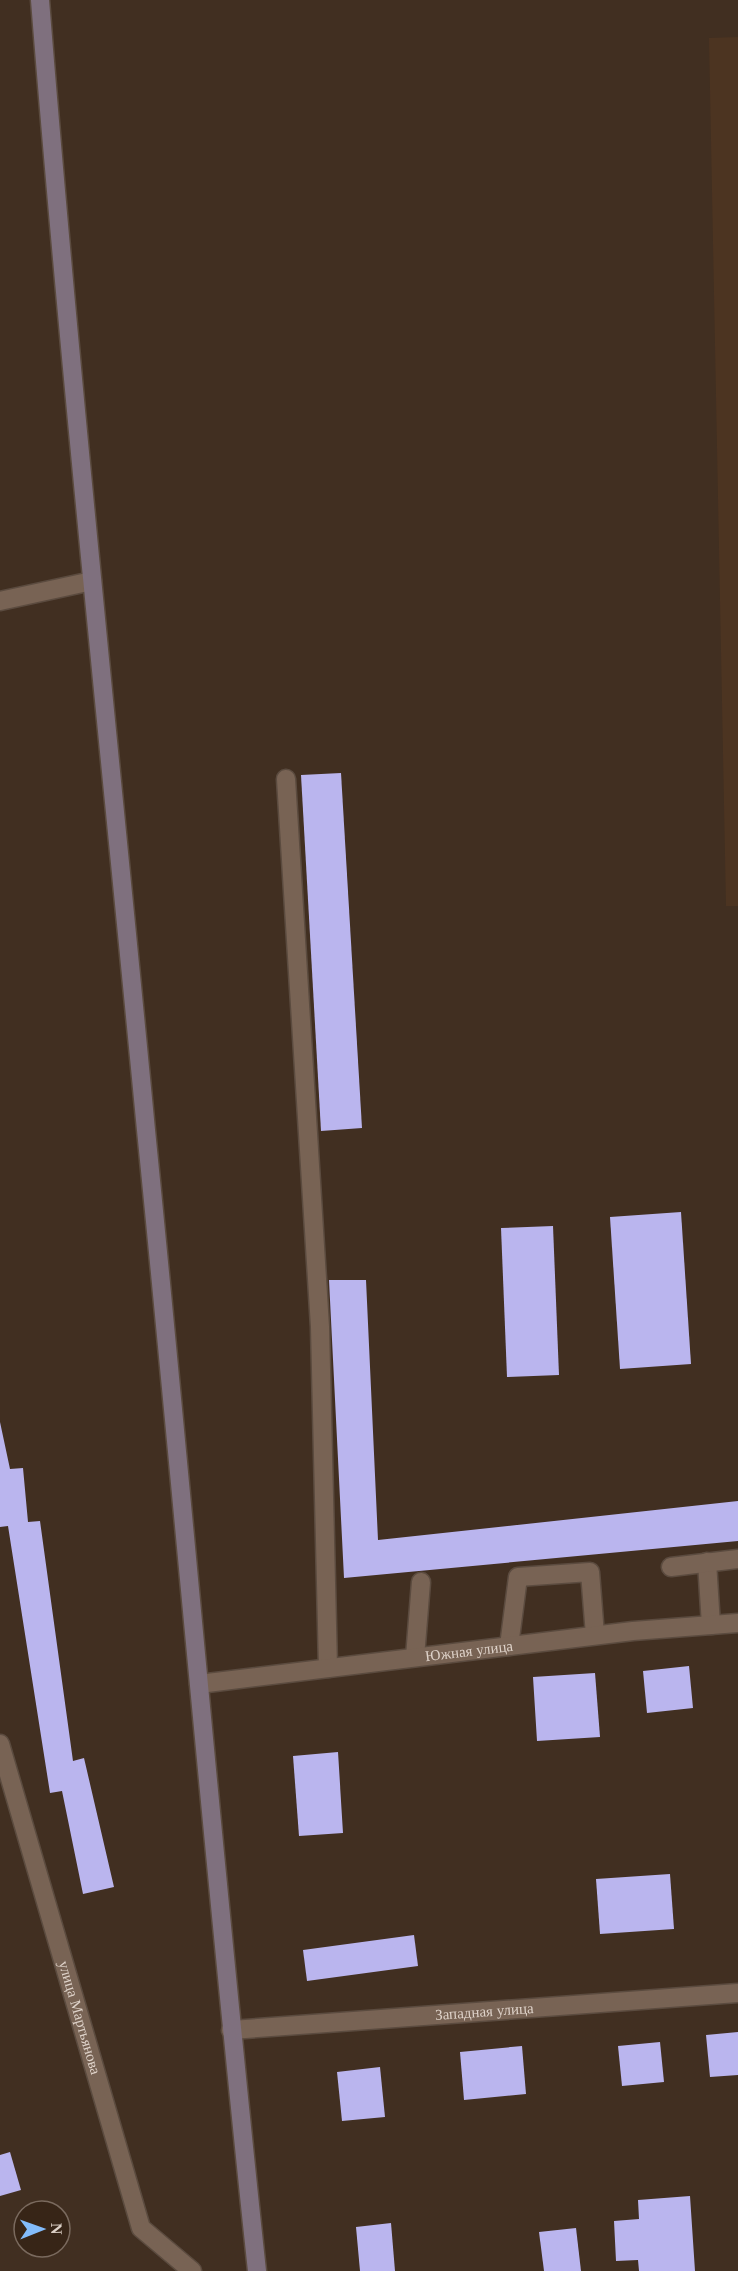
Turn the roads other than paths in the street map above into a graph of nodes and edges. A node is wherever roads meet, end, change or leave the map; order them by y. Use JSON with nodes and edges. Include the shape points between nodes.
{"nodes":[{"id":1,"x":40,"y":0,"type":"edge"},
{"id":2,"x":92,"y":581,"type":"junction"},
{"id":3,"x":0,"y":601,"type":"edge"},
{"id":4,"x":286,"y":780,"type":"dead end"},
{"id":5,"x":738,"y":1559,"type":"edge"},
{"id":6,"x":707,"y":1562,"type":"junction"},
{"id":7,"x":670,"y":1567,"type":"dead end"},
{"id":8,"x":421,"y":1582,"type":"dead end"},
{"id":9,"x":738,"y":1623,"type":"edge"},
{"id":10,"x":711,"y":1625,"type":"junction"},
{"id":11,"x":595,"y":1635,"type":"junction"},
{"id":12,"x":508,"y":1646,"type":"junction"},
{"id":13,"x":415,"y":1657,"type":"junction"},
{"id":14,"x":328,"y":1668,"type":"junction"},
{"id":15,"x":199,"y":1684,"type":"junction"},
{"id":16,"x":0,"y":1744,"type":"edge"},
{"id":17,"x":738,"y":1993,"type":"edge"},
{"id":18,"x":231,"y":2030,"type":"junction"},
{"id":19,"x":192,"y":2271,"type":"edge"},
{"id":20,"x":257,"y":2271,"type":"edge"}],
"edges":[{"from":1,"to":2,"type":"main road"},
{"from":2,"to":3,"type":"street"},
{"from":2,"to":15,"type":"main road"},
{"from":4,"to":14,"type":"street","via":[[320,1327]]},
{"from":5,"to":6,"type":"street"},
{"from":6,"to":7,"type":"street"},
{"from":6,"to":10,"type":"street"},
{"from":8,"to":13,"type":"street"},
{"from":9,"to":10,"type":"street","name":"Южная улица"},
{"from":10,"to":11,"type":"street","name":"Южная улица"},
{"from":11,"to":12,"type":"street","name":"Южная улица"},
{"from":11,"to":12,"type":"street","via":[[590,1572],[518,1577]]},
{"from":12,"to":13,"type":"street","name":"Южная улица"},
{"from":13,"to":14,"type":"street","name":"Южная улица"},
{"from":14,"to":15,"type":"street","name":"Южная улица"},
{"from":15,"to":18,"type":"main road"},
{"from":16,"to":19,"type":"street","name":"улица Мартьянова","via":[[141,2228]]},
{"from":17,"to":18,"type":"street","name":"Западная улица"},
{"from":18,"to":20,"type":"main road"}]}
